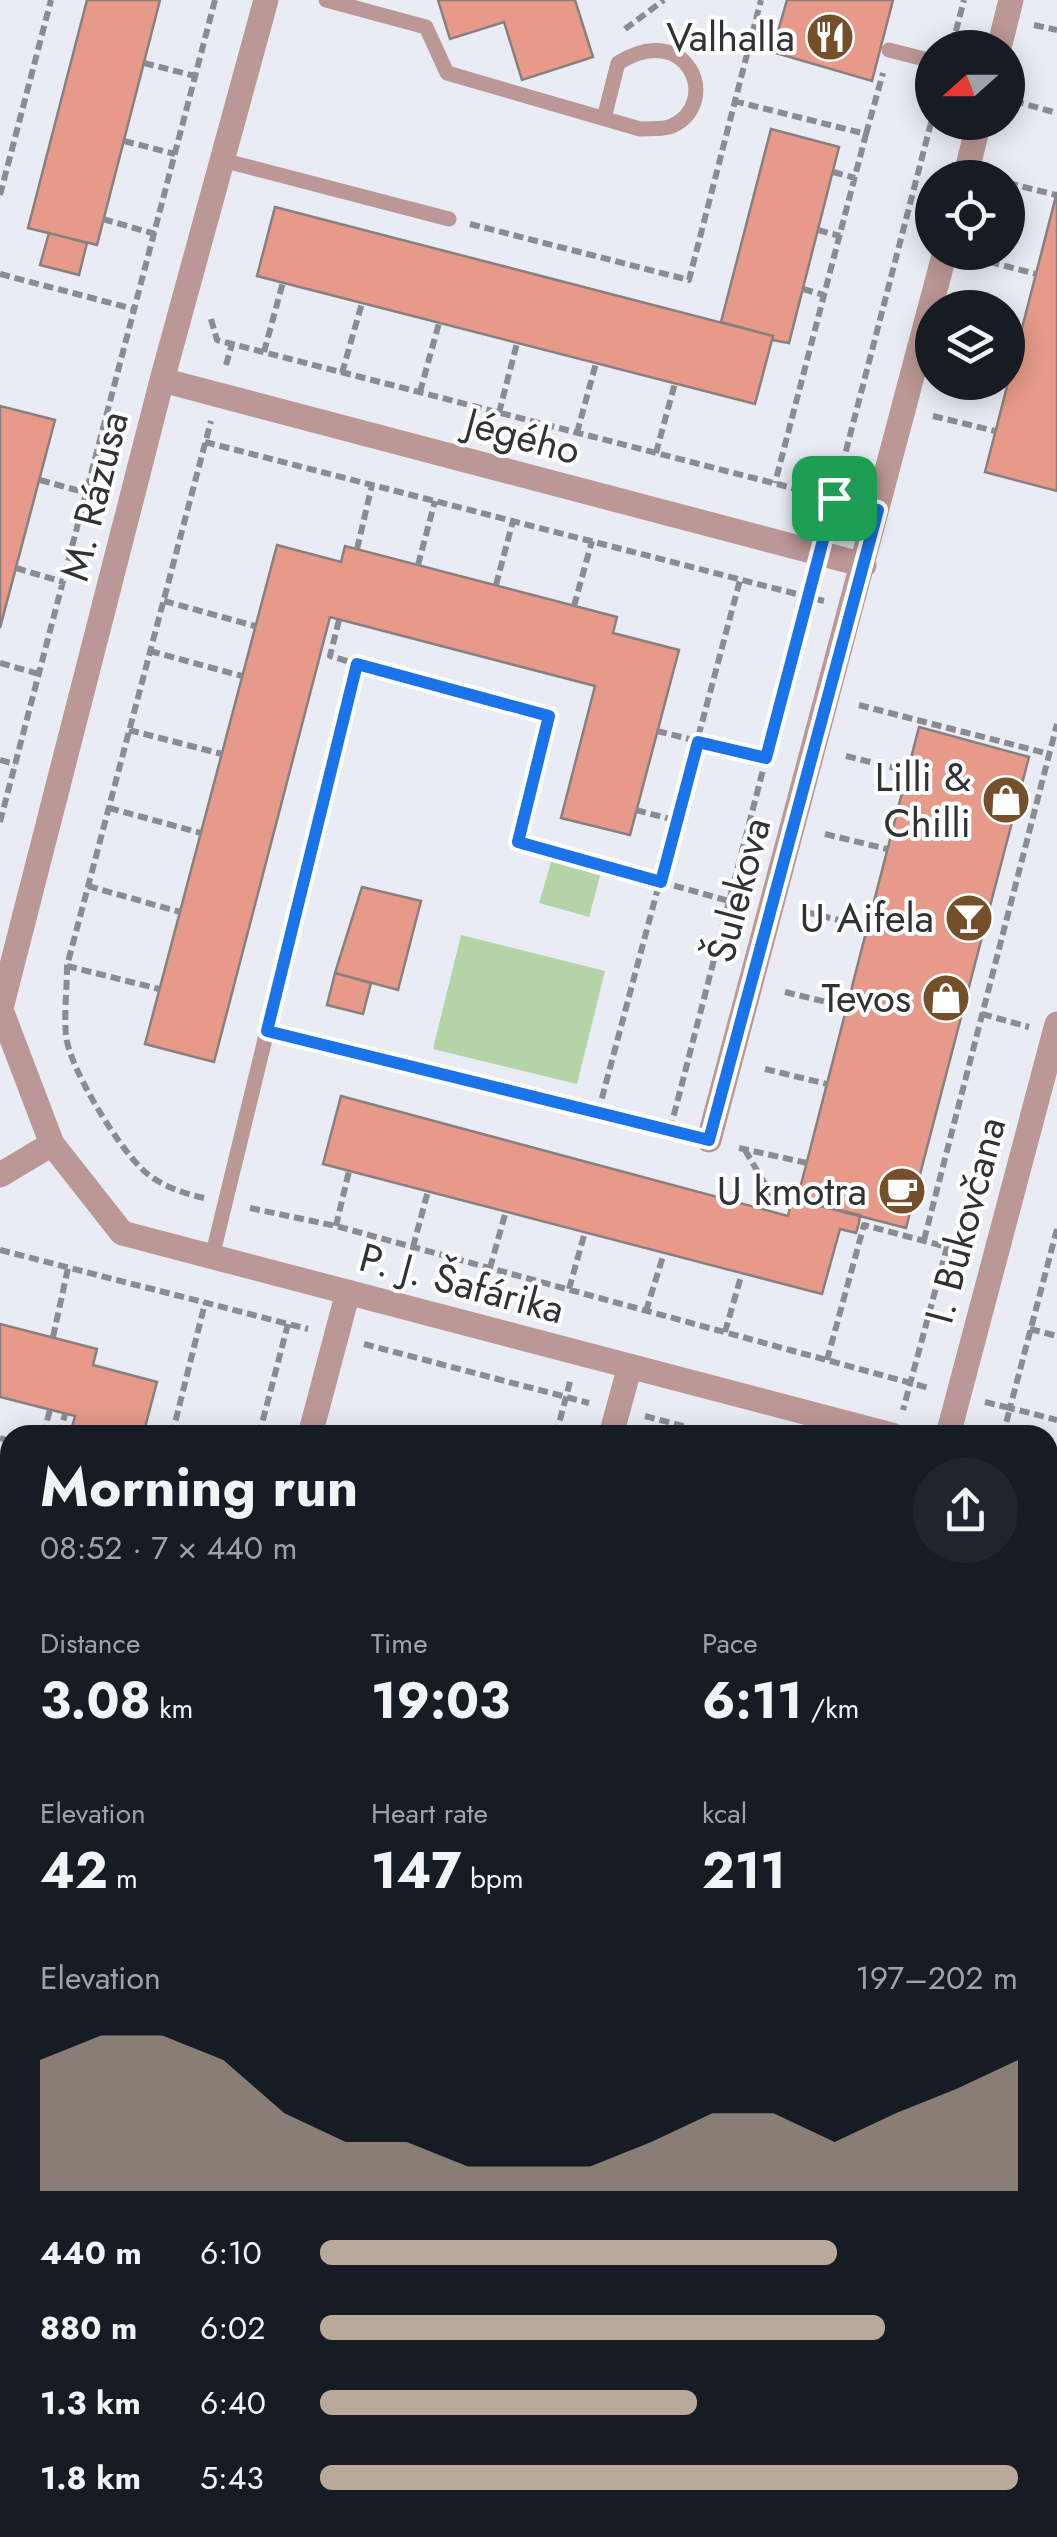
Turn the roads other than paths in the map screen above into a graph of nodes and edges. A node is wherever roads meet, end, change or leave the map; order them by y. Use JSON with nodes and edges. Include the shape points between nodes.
{"nodes":[{"id":1,"x":266,"y":0,"type":"edge"},
{"id":2,"x":326,"y":0,"type":"edge"},
{"id":3,"x":1011,"y":0,"type":"edge"},
{"id":4,"x":1004,"y":30,"type":"edge"},
{"id":5,"x":889,"y":50,"type":"road end"},
{"id":6,"x":915,"y":57,"type":"edge"},
{"id":7,"x":604,"y":118,"type":"junction"},
{"id":8,"x":222,"y":160,"type":"junction"},
{"id":9,"x":449,"y":219,"type":"road end"},
{"id":10,"x":941,"y":270,"type":"edge"},
{"id":11,"x":162,"y":380,"type":"junction"},
{"id":12,"x":864,"y":565,"type":"junction"},
{"id":13,"x":276,"y":994,"type":"road end"},
{"id":14,"x":0,"y":1011,"type":"edge"},
{"id":15,"x":1057,"y":1024,"type":"edge"},
{"id":16,"x":709,"y":1140,"type":"road end"},
{"id":17,"x":52,"y":1144,"type":"junction"},
{"id":18,"x":0,"y":1175,"type":"edge"},
{"id":19,"x":212,"y":1257,"type":"junction"},
{"id":20,"x":348,"y":1292,"type":"junction"},
{"id":21,"x":630,"y":1366,"type":"junction"},
{"id":22,"x":313,"y":1425,"type":"edge"},
{"id":23,"x":614,"y":1425,"type":"edge"},
{"id":24,"x":892,"y":1425,"type":"edge"},
{"id":25,"x":950,"y":1425,"type":"edge"}],
"edges":[{"from":1,"to":8,"type":"street","name":"M. Rázusa"},
{"from":2,"to":7,"type":"lane","via":[[426,27],[447,73]]},
{"from":3,"to":4,"type":"street"},
{"from":5,"to":6,"type":"lane"},
{"from":7,"to":7,"type":"lane","via":[[618,63],[660,48],[684,59],[697,85],[691,108],[672,126],[640,129]]},
{"from":8,"to":9,"type":"lane"},
{"from":8,"to":11,"type":"street","name":"M. Rázusa"},
{"from":10,"to":12,"type":"street","name":"Šulekova"},
{"from":11,"to":12,"type":"street","name":"Jégého"},
{"from":11,"to":14,"type":"street","name":"M. Rázusa"},
{"from":12,"to":16,"type":"street","name":"Šulekova"},
{"from":13,"to":19,"type":"lane"},
{"from":14,"to":17,"type":"street","name":"P. J. Šafárika"},
{"from":15,"to":25,"type":"street","name":"I. Bukovčana"},
{"from":17,"to":18,"type":"street"},
{"from":17,"to":19,"type":"street","name":"P. J. Šafárika","via":[[122,1233]]},
{"from":19,"to":20,"type":"street","name":"P. J. Šafárika"},
{"from":20,"to":21,"type":"street","name":"P. J. Šafárika"},
{"from":20,"to":22,"type":"street"},
{"from":21,"to":23,"type":"street"},
{"from":21,"to":24,"type":"street","name":"P. J. Šafárika"}]}
